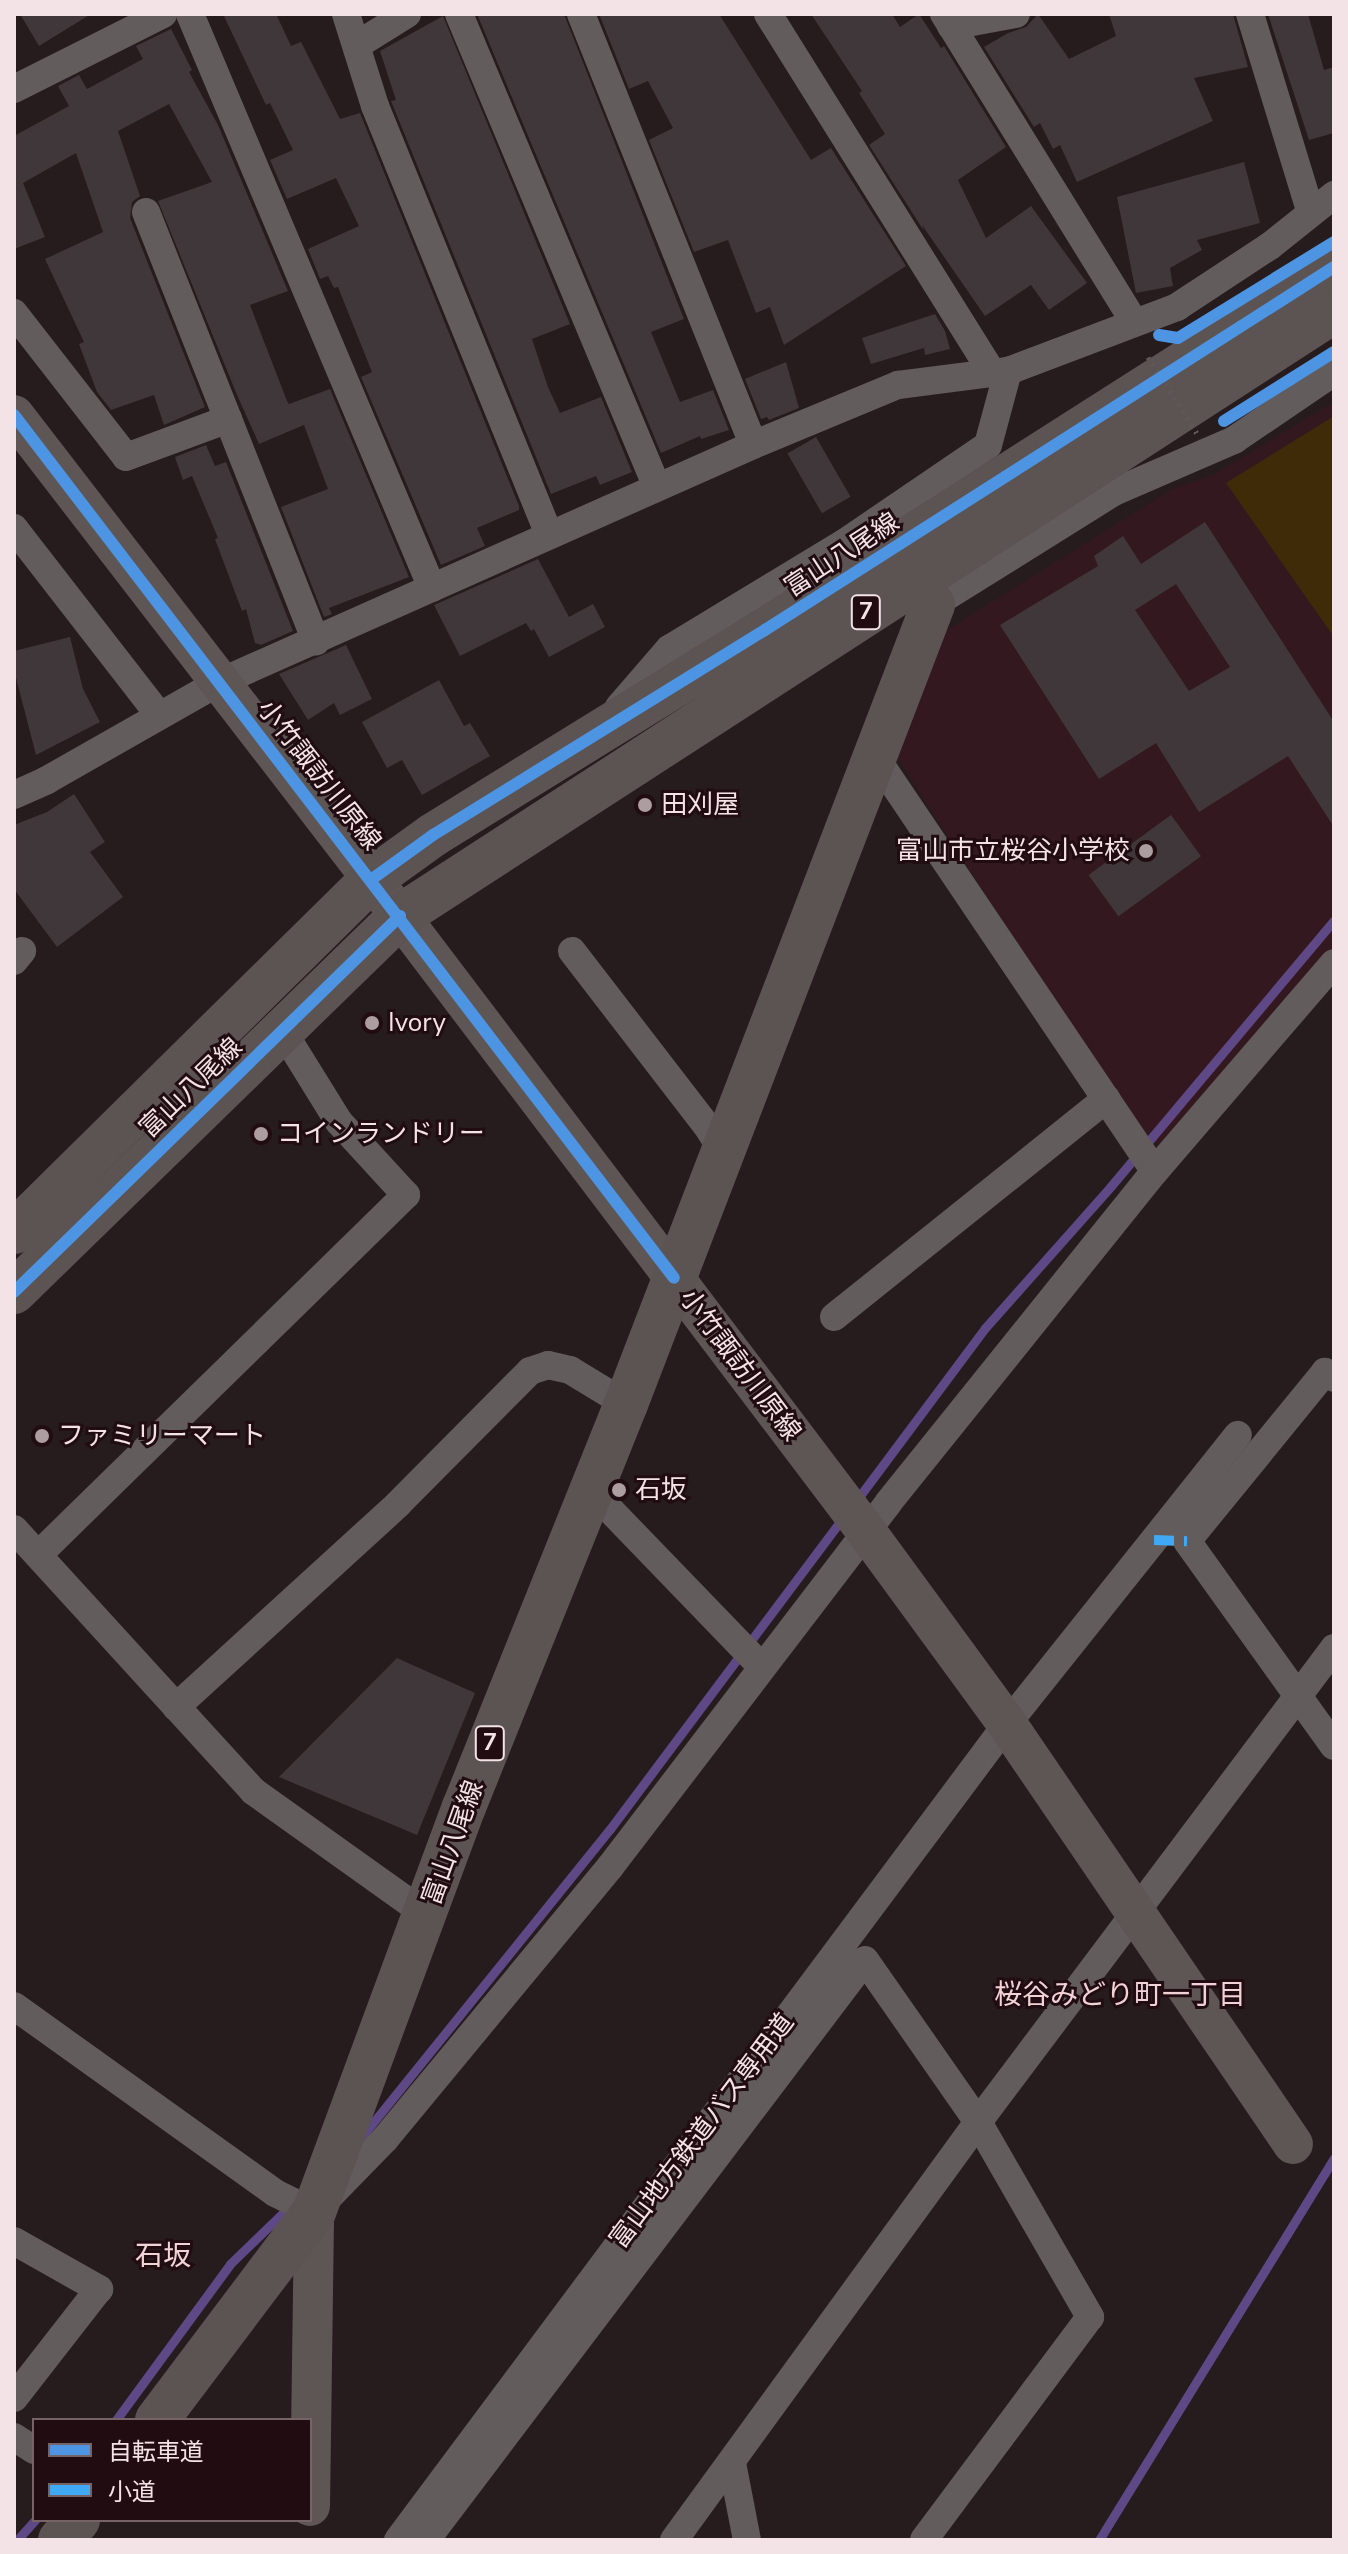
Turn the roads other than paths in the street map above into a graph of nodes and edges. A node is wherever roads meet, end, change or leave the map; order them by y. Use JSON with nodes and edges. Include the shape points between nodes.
{"nodes":[{"id":1,"x":163,"y":14,"type":"edge"},
{"id":2,"x":190,"y":14,"type":"edge"},
{"id":3,"x":346,"y":14,"type":"edge"},
{"id":4,"x":407,"y":14,"type":"edge"},
{"id":5,"x":459,"y":14,"type":"edge"},
{"id":6,"x":581,"y":14,"type":"edge"},
{"id":7,"x":768,"y":14,"type":"edge"},
{"id":8,"x":1016,"y":14,"type":"edge"},
{"id":9,"x":1250,"y":14,"type":"edge"},
{"id":10,"x":947,"y":20,"type":"edge"},
{"id":11,"x":357,"y":45,"type":"junction"},
{"id":12,"x":14,"y":89,"type":"edge"},
{"id":13,"x":1334,"y":195,"type":"edge"},
{"id":14,"x":146,"y":212,"type":"dead end"},
{"id":15,"x":1311,"y":213,"type":"junction"},
{"id":16,"x":1334,"y":267,"type":"edge"},
{"id":17,"x":1334,"y":311,"type":"edge"},
{"id":18,"x":14,"y":313,"type":"edge"},
{"id":19,"x":1134,"y":322,"type":"junction"},
{"id":20,"x":1000,"y":372,"type":"junction"},
{"id":21,"x":1334,"y":372,"type":"edge"},
{"id":22,"x":14,"y":415,"type":"edge"},
{"id":23,"x":228,"y":419,"type":"junction"},
{"id":24,"x":753,"y":445,"type":"junction"},
{"id":25,"x":657,"y":487,"type":"junction"},
{"id":26,"x":14,"y":528,"type":"edge"},
{"id":27,"x":549,"y":535,"type":"junction"},
{"id":28,"x":432,"y":588,"type":"junction"},
{"id":29,"x":933,"y":605,"type":"joint"},
{"id":30,"x":316,"y":642,"type":"junction"},
{"id":31,"x":218,"y":683,"type":"junction"},
{"id":32,"x":159,"y":715,"type":"junction"},
{"id":33,"x":597,"y":733,"type":"junction"},
{"id":34,"x":876,"y":758,"type":"junction"},
{"id":35,"x":14,"y":795,"type":"edge"},
{"id":36,"x":372,"y":879,"type":"junction"},
{"id":37,"x":400,"y":916,"type":"junction"},
{"id":38,"x":572,"y":951,"type":"dead end"},
{"id":39,"x":1334,"y":963,"type":"edge"},
{"id":40,"x":282,"y":1030,"type":"junction"},
{"id":41,"x":1106,"y":1099,"type":"junction"},
{"id":42,"x":723,"y":1152,"type":"junction"},
{"id":43,"x":1155,"y":1171,"type":"junction"},
{"id":44,"x":14,"y":1232,"type":"edge"},
{"id":45,"x":674,"y":1278,"type":"junction"},
{"id":46,"x":14,"y":1292,"type":"edge"},
{"id":47,"x":834,"y":1317,"type":"dead end"},
{"id":48,"x":1331,"y":1372,"type":"edge"},
{"id":49,"x":626,"y":1404,"type":"junction"},
{"id":50,"x":1238,"y":1435,"type":"dead end"},
{"id":51,"x":590,"y":1489,"type":"junction"},
{"id":52,"x":14,"y":1529,"type":"edge"},
{"id":53,"x":866,"y":1531,"type":"junction"},
{"id":54,"x":38,"y":1555,"type":"junction"},
{"id":55,"x":1334,"y":1648,"type":"edge"},
{"id":56,"x":761,"y":1666,"type":"junction"},
{"id":57,"x":1300,"y":1695,"type":"junction"},
{"id":58,"x":176,"y":1707,"type":"junction"},
{"id":59,"x":1007,"y":1724,"type":"junction"},
{"id":60,"x":1334,"y":1746,"type":"edge"},
{"id":61,"x":1137,"y":1913,"type":"junction"},
{"id":62,"x":427,"y":1915,"type":"junction"},
{"id":63,"x":14,"y":2006,"type":"edge"},
{"id":64,"x":978,"y":2122,"type":"junction"},
{"id":65,"x":1293,"y":2144,"type":"dead end"},
{"id":66,"x":314,"y":2212,"type":"junction"},
{"id":67,"x":14,"y":2241,"type":"edge"},
{"id":68,"x":14,"y":2398,"type":"edge"},
{"id":69,"x":159,"y":2418,"type":"edge"},
{"id":70,"x":311,"y":2418,"type":"edge"},
{"id":71,"x":14,"y":2437,"type":"edge"},
{"id":72,"x":32,"y":2449,"type":"edge"},
{"id":73,"x":732,"y":2463,"type":"junction"},
{"id":74,"x":76,"y":2522,"type":"edge"},
{"id":75,"x":60,"y":2540,"type":"edge"},
{"id":76,"x":398,"y":2540,"type":"edge"},
{"id":77,"x":426,"y":2540,"type":"edge"},
{"id":78,"x":674,"y":2540,"type":"edge"},
{"id":79,"x":747,"y":2540,"type":"edge"},
{"id":80,"x":924,"y":2540,"type":"edge"}],
"edges":[{"from":1,"to":12,"type":"street"},
{"from":2,"to":28,"type":"street"},
{"from":3,"to":11,"type":"street"},
{"from":4,"to":11,"type":"street"},
{"from":5,"to":25,"type":"street"},
{"from":6,"to":24,"type":"street"},
{"from":7,"to":20,"type":"street"},
{"from":8,"to":10,"type":"street"},
{"from":9,"to":15,"type":"street"},
{"from":10,"to":19,"type":"street"},
{"from":11,"to":27,"type":"street","via":[[375,106]]},
{"from":13,"to":15,"type":"street"},
{"from":14,"to":23,"type":"street"},
{"from":15,"to":19,"type":"street","via":[[1177,307]]},
{"from":16,"to":33,"type":"main road","name":"富山八尾線","number":"7"},
{"from":17,"to":37,"type":"main road","name":"富山八尾線","number":"7"},
{"from":18,"to":23,"type":"street","via":[[126,457]]},
{"from":19,"to":20,"type":"street"},
{"from":20,"to":24,"type":"street","via":[[898,385]]},
{"from":20,"to":33,"type":"street","via":[[988,445],[844,543],[669,649]]},
{"from":21,"to":29,"type":"street","via":[[1234,440],[1114,492]]},
{"from":22,"to":31,"type":"main road","name":"小竹諏訪川原線"},
{"from":23,"to":30,"type":"street"},
{"from":24,"to":25,"type":"street"},
{"from":25,"to":27,"type":"street"},
{"from":26,"to":32,"type":"street"},
{"from":27,"to":28,"type":"street"},
{"from":28,"to":30,"type":"street"},
{"from":29,"to":34,"type":"main road","name":"富山八尾線","number":"7"},
{"from":30,"to":31,"type":"street"},
{"from":31,"to":32,"type":"street"},
{"from":31,"to":36,"type":"main road","name":"小竹諏訪川原線"},
{"from":32,"to":35,"type":"street"},
{"from":33,"to":36,"type":"main road","name":"富山八尾線","number":"7"},
{"from":34,"to":41,"type":"street"},
{"from":34,"to":42,"type":"main road","name":"富山八尾線","number":"7"},
{"from":36,"to":37,"type":"main road","name":"小竹諏訪川原線"},
{"from":36,"to":44,"type":"main road","name":"富山八尾線","number":"7"},
{"from":37,"to":40,"type":"main road","name":"富山八尾線","number":"7"},
{"from":37,"to":45,"type":"main road","name":"小竹諏訪川原線"},
{"from":38,"to":42,"type":"street"},
{"from":39,"to":43,"type":"street"},
{"from":40,"to":46,"type":"main road","name":"富山八尾線","number":"7"},
{"from":40,"to":54,"type":"street","via":[[339,1122],[406,1195]]},
{"from":41,"to":43,"type":"street"},
{"from":41,"to":47,"type":"street"},
{"from":42,"to":45,"type":"main road","name":"富山八尾線","number":"7"},
{"from":43,"to":53,"type":"street"},
{"from":45,"to":49,"type":"main road","name":"富山八尾線","number":"7"},
{"from":45,"to":53,"type":"main road","name":"小竹諏訪川原線"},
{"from":48,"to":57,"type":"street","via":[[1187,1541]]},
{"from":49,"to":51,"type":"main road","name":"富山八尾線","number":"7"},
{"from":49,"to":58,"type":"street","via":[[570,1370],[548,1365],[530,1371],[398,1504]]},
{"from":50,"to":59,"type":"street","name":"富山地方鉄道バス専用道"},
{"from":51,"to":56,"type":"street"},
{"from":51,"to":62,"type":"main road","name":"富山八尾線","number":"7","via":[[464,1807]]},
{"from":52,"to":54,"type":"street"},
{"from":53,"to":56,"type":"street"},
{"from":53,"to":59,"type":"main road","name":"小竹諏訪川原線"},
{"from":54,"to":58,"type":"street"},
{"from":55,"to":57,"type":"street"},
{"from":56,"to":66,"type":"street","via":[[610,1867],[385,2139]]},
{"from":57,"to":60,"type":"street"},
{"from":57,"to":61,"type":"street"},
{"from":58,"to":62,"type":"street","via":[[253,1791]]},
{"from":59,"to":61,"type":"main road","name":"小竹諏訪川原線"},
{"from":59,"to":76,"type":"street","name":"富山地方鉄道バス専用道"},
{"from":61,"to":64,"type":"street"},
{"from":61,"to":65,"type":"main road","name":"小竹諏訪川原線"},
{"from":62,"to":66,"type":"main road","name":"富山八尾線","number":"7"},
{"from":63,"to":66,"type":"street","via":[[275,2193]]},
{"from":64,"to":73,"type":"street"},
{"from":64,"to":77,"type":"street","via":[[865,1960]]},
{"from":64,"to":80,"type":"street","via":[[1090,2317]]},
{"from":66,"to":69,"type":"main road","name":"富山八尾線","number":"7"},
{"from":66,"to":70,"type":"main road"},
{"from":67,"to":68,"type":"street","via":[[99,2289]]},
{"from":71,"to":72,"type":"street"},
{"from":73,"to":78,"type":"street"},
{"from":73,"to":79,"type":"street"},
{"from":74,"to":75,"type":"main road"}]}
